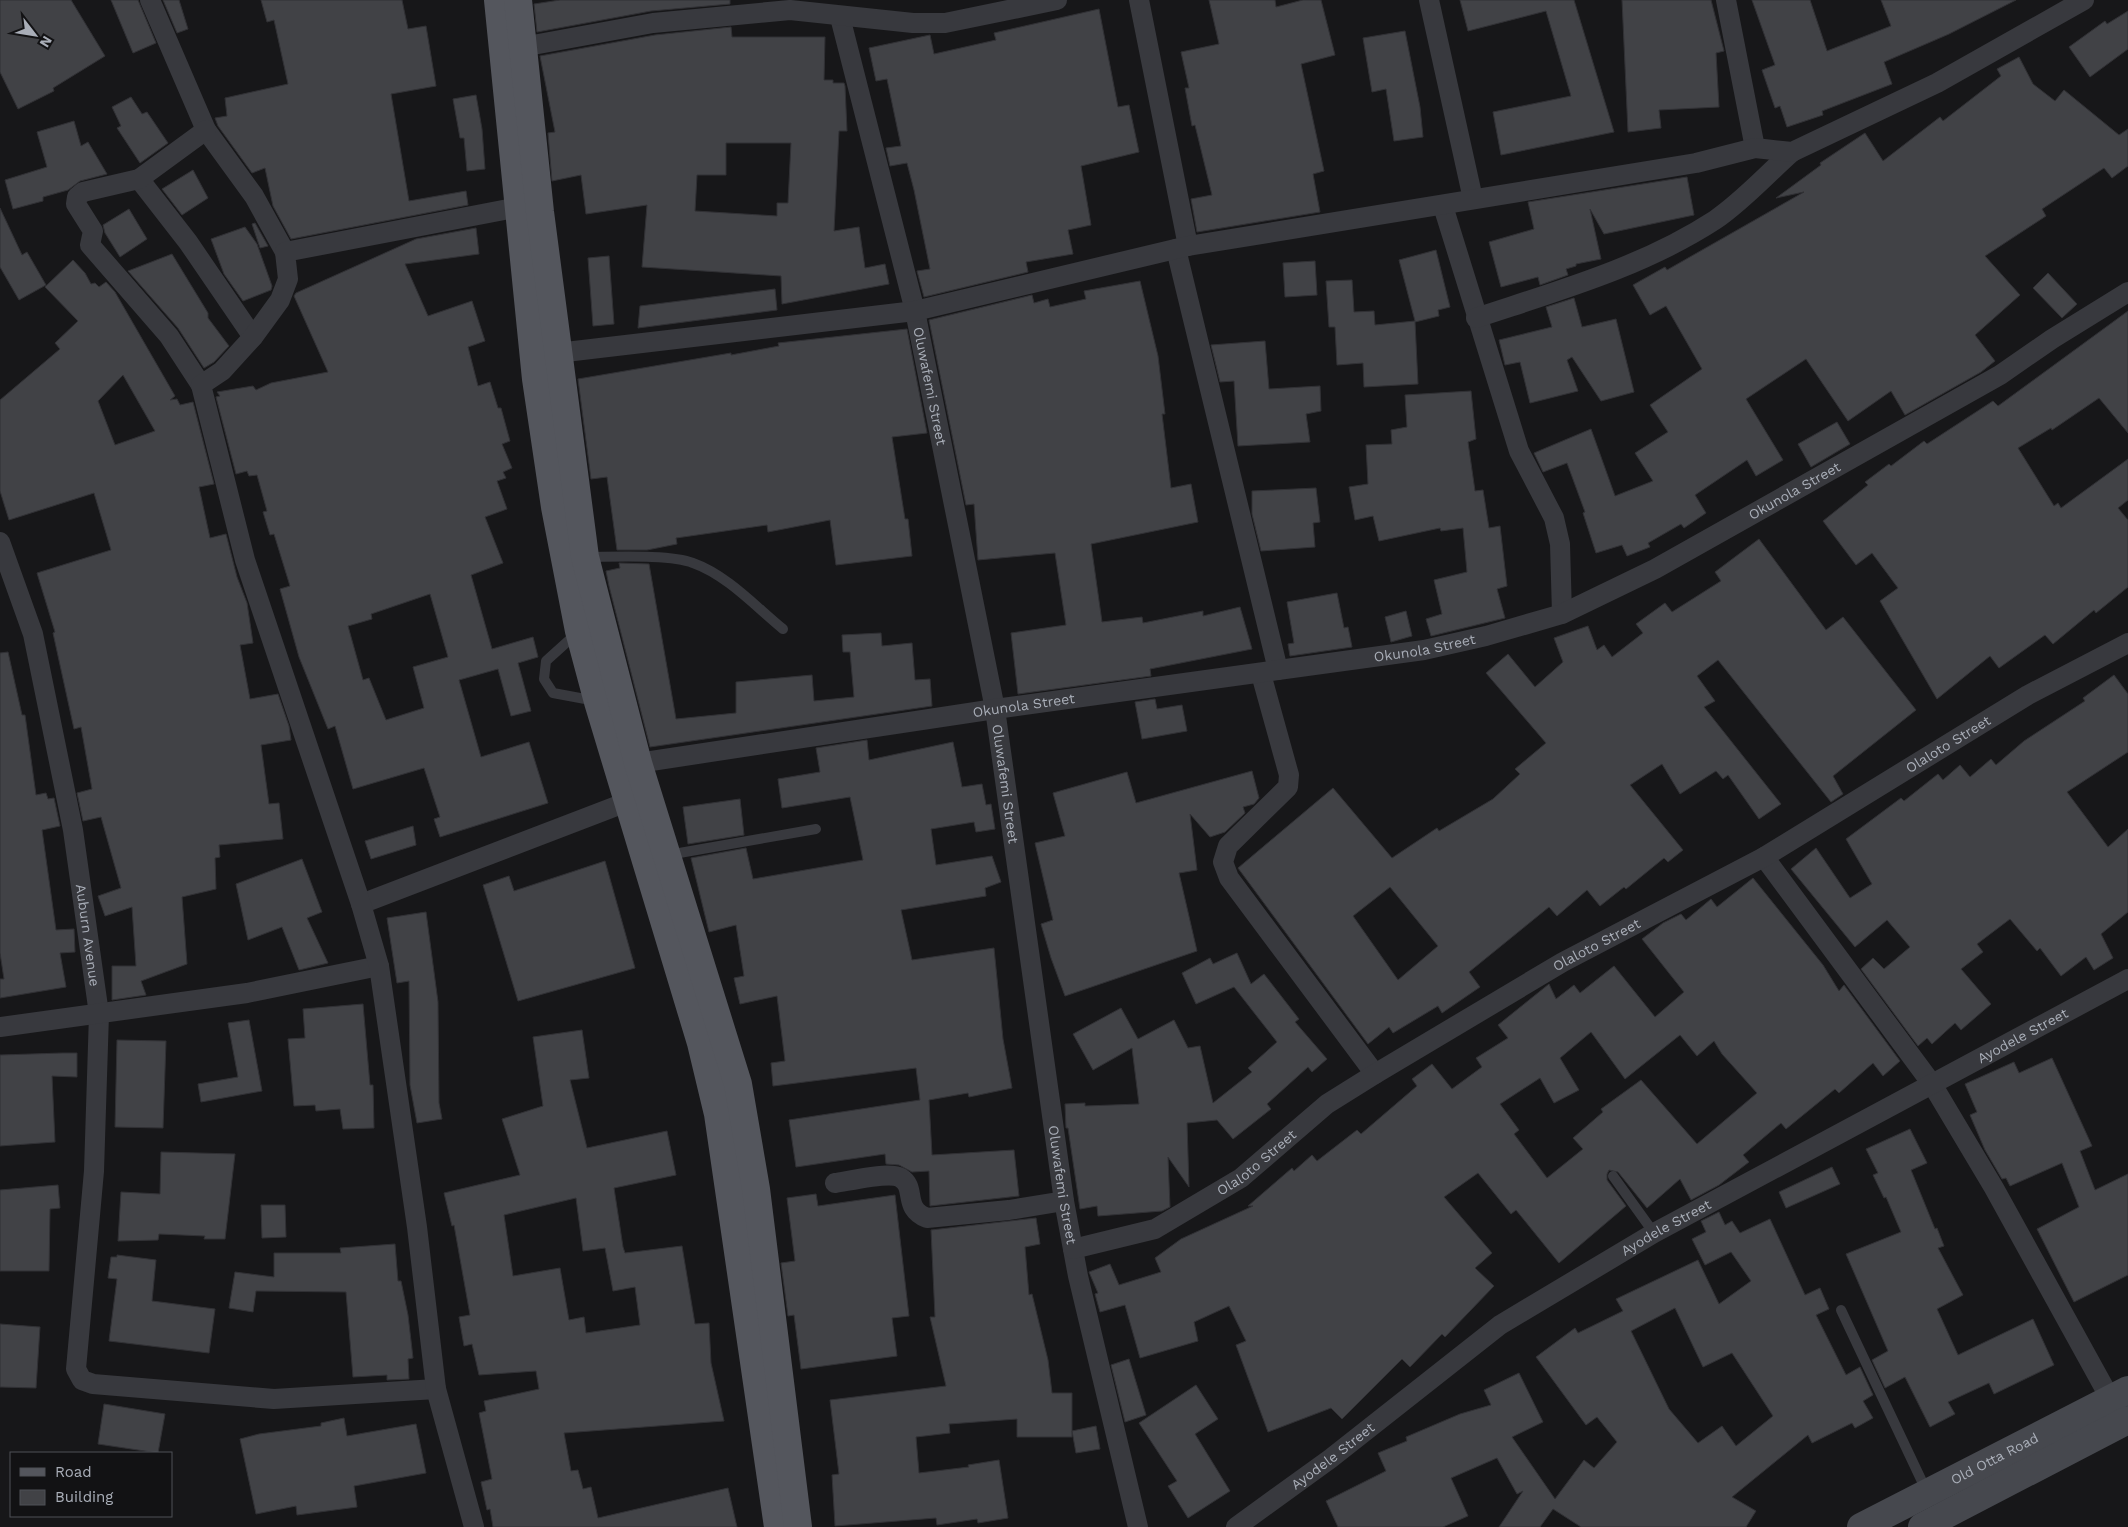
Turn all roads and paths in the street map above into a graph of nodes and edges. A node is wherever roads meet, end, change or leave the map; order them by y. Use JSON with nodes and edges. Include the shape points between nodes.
{"nodes":[{"id":1,"x":150,"y":0,"type":"edge"},
{"id":2,"x":498,"y":0,"type":"edge"},
{"id":3,"x":518,"y":0,"type":"edge"},
{"id":4,"x":1057,"y":0,"type":"edge"},
{"id":5,"x":1139,"y":0,"type":"edge"},
{"id":6,"x":1429,"y":0,"type":"edge"},
{"id":7,"x":1726,"y":0,"type":"edge"},
{"id":8,"x":2084,"y":0,"type":"edge"},
{"id":9,"x":790,"y":5,"type":"edge"},
{"id":10,"x":840,"y":17,"type":"junction"},
{"id":11,"x":522,"y":47,"type":"junction"},
{"id":12,"x":206,"y":130,"type":"junction"},
{"id":13,"x":1755,"y":148,"type":"junction"},
{"id":14,"x":1792,"y":152,"type":"junction"},
{"id":15,"x":139,"y":179,"type":"junction"},
{"id":16,"x":1473,"y":198,"type":"junction"},
{"id":17,"x":1442,"y":206,"type":"junction"},
{"id":18,"x":519,"y":207,"type":"junction"},
{"id":19,"x":1182,"y":247,"type":"junction"},
{"id":20,"x":285,"y":252,"type":"junction"},
{"id":21,"x":2128,"y":292,"type":"edge"},
{"id":22,"x":915,"y":310,"type":"junction"},
{"id":23,"x":1476,"y":318,"type":"junction"},
{"id":24,"x":253,"y":337,"type":"junction"},
{"id":25,"x":557,"y":352,"type":"junction"},
{"id":26,"x":201,"y":385,"type":"junction"},
{"id":27,"x":0,"y":542,"type":"edge"},
{"id":28,"x":585,"y":557,"type":"junction"},
{"id":29,"x":1562,"y":614,"type":"junction"},
{"id":30,"x":579,"y":630,"type":"junction"},
{"id":31,"x":783,"y":630,"type":"dead end"},
{"id":32,"x":2128,"y":643,"type":"edge"},
{"id":33,"x":1270,"y":672,"type":"junction"},
{"id":34,"x":598,"y":702,"type":"junction"},
{"id":35,"x":995,"y":709,"type":"junction"},
{"id":36,"x":638,"y":763,"type":"junction"},
{"id":37,"x":627,"y":802,"type":"junction"},
{"id":38,"x":816,"y":829,"type":"dead end"},
{"id":39,"x":667,"y":855,"type":"junction"},
{"id":40,"x":1764,"y":857,"type":"junction"},
{"id":41,"x":360,"y":904,"type":"junction"},
{"id":42,"x":378,"y":966,"type":"junction"},
{"id":43,"x":690,"y":966,"type":"junction"},
{"id":44,"x":2128,"y":978,"type":"edge"},
{"id":45,"x":100,"y":1014,"type":"junction"},
{"id":46,"x":0,"y":1027,"type":"edge"},
{"id":47,"x":1375,"y":1074,"type":"junction"},
{"id":48,"x":1932,"y":1084,"type":"junction"},
{"id":49,"x":1613,"y":1176,"type":"dead end"},
{"id":50,"x":836,"y":1183,"type":"dead end"},
{"id":51,"x":1064,"y":1201,"type":"junction"},
{"id":52,"x":1654,"y":1233,"type":"junction"},
{"id":53,"x":1074,"y":1249,"type":"junction"},
{"id":54,"x":1841,"y":1310,"type":"dead end"},
{"id":55,"x":436,"y":1389,"type":"junction"},
{"id":56,"x":2124,"y":1412,"type":"edge"},
{"id":57,"x":1928,"y":1493,"type":"junction"},
{"id":58,"x":474,"y":1527,"type":"edge"},
{"id":59,"x":778,"y":1527,"type":"edge"},
{"id":60,"x":798,"y":1527,"type":"edge"},
{"id":61,"x":1138,"y":1527,"type":"edge"},
{"id":62,"x":1236,"y":1527,"type":"edge"},
{"id":63,"x":1861,"y":1527,"type":"edge"},
{"id":64,"x":1922,"y":1527,"type":"edge"}],
"edges":[{"from":1,"to":12,"type":"street"},
{"from":2,"to":18,"type":"main road"},
{"from":3,"to":11,"type":"main road"},
{"from":4,"to":10,"type":"street","via":[[945,22],[913,23]]},
{"from":5,"to":19,"type":"street"},
{"from":6,"to":16,"type":"street"},
{"from":7,"to":13,"type":"street"},
{"from":8,"to":14,"type":"street","via":[[1936,83]]},
{"from":9,"to":10,"type":"street"},
{"from":9,"to":11,"type":"street","via":[[653,23]]},
{"from":10,"to":22,"type":"street","name":"Oluwafemi Street"},
{"from":11,"to":25,"type":"main road"},
{"from":12,"to":15,"type":"street"},
{"from":12,"to":20,"type":"street","via":[[254,196]]},
{"from":13,"to":14,"type":"street"},
{"from":13,"to":16,"type":"street","via":[[1696,163]]},
{"from":14,"to":23,"type":"street","via":[[1716,219],[1687,236],[1609,274]]},
{"from":15,"to":24,"type":"street","via":[[188,242]]},
{"from":15,"to":26,"type":"street","via":[[82,192],[76,204],[93,231],[90,245],[169,336]]},
{"from":16,"to":17,"type":"street"},
{"from":17,"to":19,"type":"street"},
{"from":17,"to":23,"type":"street"},
{"from":18,"to":20,"type":"street"},
{"from":18,"to":30,"type":"main road","via":[[539,399],[555,507]]},
{"from":19,"to":22,"type":"street"},
{"from":19,"to":33,"type":"street"},
{"from":20,"to":24,"type":"street","via":[[286,286],[280,300]]},
{"from":21,"to":29,"type":"street","name":"Okunola Street","via":[[2000,375],[1672,559]]},
{"from":22,"to":25,"type":"street"},
{"from":22,"to":35,"type":"street","name":"Oluwafemi Street"},
{"from":23,"to":29,"type":"street","via":[[1519,451],[1554,518],[1560,544]]},
{"from":24,"to":26,"type":"street","via":[[222,371]]},
{"from":25,"to":28,"type":"main road"},
{"from":26,"to":41,"type":"street","via":[[245,560]]},
{"from":27,"to":45,"type":"street","name":"Auburn Avenue","via":[[34,643],[73,830]]},
{"from":28,"to":31,"type":"lane","via":[[693,562],[717,575]]},
{"from":28,"to":36,"type":"main road"},
{"from":29,"to":33,"type":"street","name":"Okunola Street","via":[[1424,650]]},
{"from":30,"to":34,"type":"main road"},
{"from":30,"to":34,"type":"lane","via":[[546,661],[544,679],[553,693]]},
{"from":32,"to":40,"type":"street","name":"Olaloto Street","via":[[2028,695]]},
{"from":33,"to":35,"type":"street","name":"Okunola Street"},
{"from":33,"to":47,"type":"street","via":[[1289,775],[1288,787],[1228,846],[1223,862],[1229,878]]},
{"from":34,"to":37,"type":"main road"},
{"from":35,"to":36,"type":"street","name":"Okunola Street"},
{"from":35,"to":51,"type":"street","name":"Oluwafemi Street"},
{"from":36,"to":39,"type":"main road"},
{"from":37,"to":41,"type":"street"},
{"from":37,"to":43,"type":"main road"},
{"from":38,"to":39,"type":"lane"},
{"from":39,"to":43,"type":"main road"},
{"from":40,"to":47,"type":"street","name":"Olaloto Street","via":[[1563,962]]},
{"from":40,"to":48,"type":"street"},
{"from":41,"to":42,"type":"street"},
{"from":42,"to":45,"type":"street","via":[[247,993]]},
{"from":42,"to":55,"type":"street","via":[[417,1227]]},
{"from":43,"to":59,"type":"main road","via":[[701,1043],[718,1114]]},
{"from":43,"to":60,"type":"main road","via":[[738,1084],[756,1189]]},
{"from":44,"to":48,"type":"street","name":"Ayodele Street"},
{"from":45,"to":46,"type":"street"},
{"from":45,"to":55,"type":"street","name":"Auburn Avenue","via":[[94,1171],[76,1369],[82,1380],[93,1384],[274,1399]]},
{"from":47,"to":53,"type":"street","name":"Olaloto Street","via":[[1327,1104],[1241,1178],[1189,1210],[1156,1229]]},
{"from":48,"to":52,"type":"street","name":"Ayodele Street"},
{"from":48,"to":56,"type":"street"},
{"from":49,"to":52,"type":"lane"},
{"from":50,"to":51,"type":"street","via":[[890,1175],[900,1177],[907,1183],[912,1208],[927,1218]]},
{"from":51,"to":53,"type":"street","name":"Oluwafemi Street"},
{"from":52,"to":62,"type":"street","name":"Ayodele Street","via":[[1500,1325],[1330,1459]]},
{"from":53,"to":61,"type":"street","name":"Oluwafemi Street"},
{"from":54,"to":57,"type":"lane"},
{"from":55,"to":58,"type":"street"},
{"from":56,"to":57,"type":"street","name":"Old Otta Road"},
{"from":56,"to":64,"type":"street","name":"Old Otta Road"},
{"from":57,"to":63,"type":"street","name":"Old Otta Road"}]}
